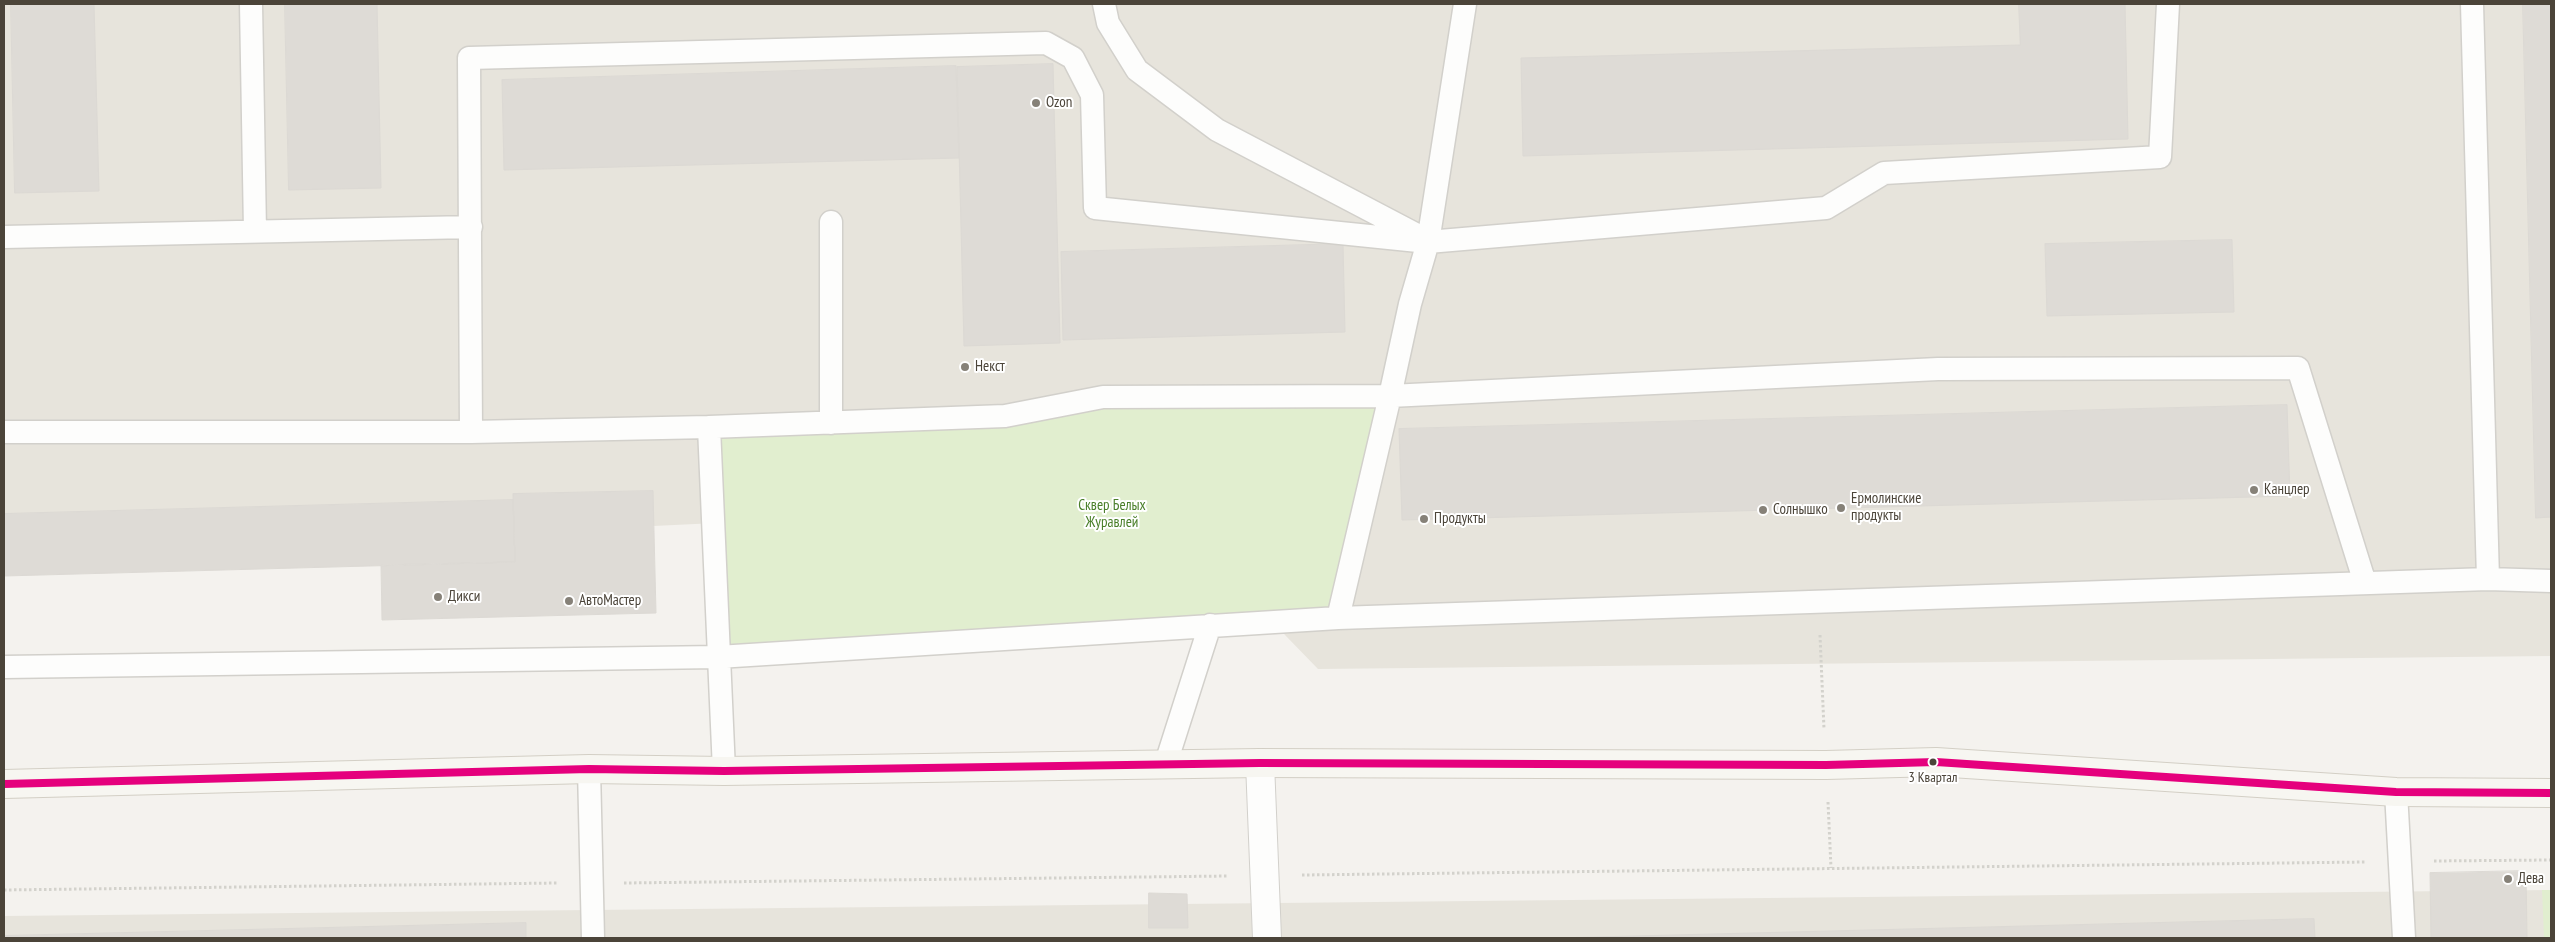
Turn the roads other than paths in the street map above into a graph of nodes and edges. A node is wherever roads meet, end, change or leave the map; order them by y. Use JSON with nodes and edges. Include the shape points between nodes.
{"nodes":[{"id":1,"x":251,"y":4,"type":"edge"},
{"id":2,"x":1104,"y":4,"type":"edge"},
{"id":3,"x":1465,"y":4,"type":"edge"},
{"id":4,"x":2168,"y":4,"type":"edge"},
{"id":5,"x":2472,"y":4,"type":"edge"},
{"id":6,"x":831,"y":222,"type":"dead end"},
{"id":7,"x":471,"y":227,"type":"junction"},
{"id":8,"x":255,"y":231,"type":"junction"},
{"id":9,"x":4,"y":237,"type":"edge"},
{"id":10,"x":1428,"y":242,"type":"junction"},
{"id":11,"x":1390,"y":396,"type":"junction"},
{"id":12,"x":831,"y":423,"type":"junction"},
{"id":13,"x":709,"y":427,"type":"junction"},
{"id":14,"x":4,"y":432,"type":"edge"},
{"id":15,"x":471,"y":432,"type":"junction"},
{"id":16,"x":2488,"y":579,"type":"junction"},
{"id":17,"x":2551,"y":580,"type":"edge"},
{"id":18,"x":2365,"y":583,"type":"junction"},
{"id":19,"x":1338,"y":618,"type":"junction"},
{"id":20,"x":1210,"y":625,"type":"junction"},
{"id":21,"x":718,"y":657,"type":"junction"},
{"id":22,"x":4,"y":667,"type":"edge"},
{"id":23,"x":1260,"y":763,"type":"junction"},
{"id":24,"x":1165,"y":766,"type":"junction"},
{"id":25,"x":589,"y":770,"type":"junction"},
{"id":26,"x":724,"y":771,"type":"junction"},
{"id":27,"x":4,"y":784,"type":"edge"},
{"id":28,"x":2396,"y":792,"type":"junction"},
{"id":29,"x":2551,"y":793,"type":"edge"},
{"id":30,"x":593,"y":938,"type":"edge"},
{"id":31,"x":1267,"y":938,"type":"edge"},
{"id":32,"x":2404,"y":938,"type":"edge"}],
"edges":[{"from":1,"to":8,"type":"lane"},
{"from":2,"to":10,"type":"lane","via":[[1108,23],[1137,70],[1217,130]]},
{"from":3,"to":10,"type":"lane"},
{"from":4,"to":10,"type":"lane","via":[[2160,157],[1884,173],[1826,208]]},
{"from":5,"to":16,"type":"lane"},
{"from":6,"to":12,"type":"lane"},
{"from":7,"to":8,"type":"lane"},
{"from":7,"to":10,"type":"lane","via":[[469,58],[1046,43],[1073,58],[1092,95],[1094,208]]},
{"from":7,"to":15,"type":"lane"},
{"from":8,"to":9,"type":"lane"},
{"from":10,"to":11,"type":"lane","via":[[1410,304]]},
{"from":11,"to":12,"type":"lane","via":[[1103,397],[1006,416]]},
{"from":11,"to":18,"type":"lane","via":[[1938,369],[2298,368]]},
{"from":11,"to":19,"type":"lane"},
{"from":12,"to":13,"type":"lane"},
{"from":13,"to":15,"type":"lane"},
{"from":13,"to":21,"type":"lane"},
{"from":14,"to":15,"type":"lane"},
{"from":16,"to":17,"type":"lane"},
{"from":16,"to":18,"type":"lane"},
{"from":18,"to":19,"type":"lane"},
{"from":19,"to":20,"type":"lane"},
{"from":20,"to":21,"type":"lane"},
{"from":20,"to":24,"type":"lane"},
{"from":21,"to":22,"type":"lane"},
{"from":21,"to":26,"type":"lane"},
{"from":23,"to":24,"type":"main road"},
{"from":23,"to":28,"type":"main road","via":[[1826,765],[1936,762]]},
{"from":23,"to":31,"type":"street"},
{"from":24,"to":26,"type":"main road"},
{"from":25,"to":26,"type":"main road"},
{"from":25,"to":27,"type":"main road"},
{"from":25,"to":30,"type":"lane"},
{"from":28,"to":29,"type":"main road"},
{"from":28,"to":32,"type":"lane"}]}
